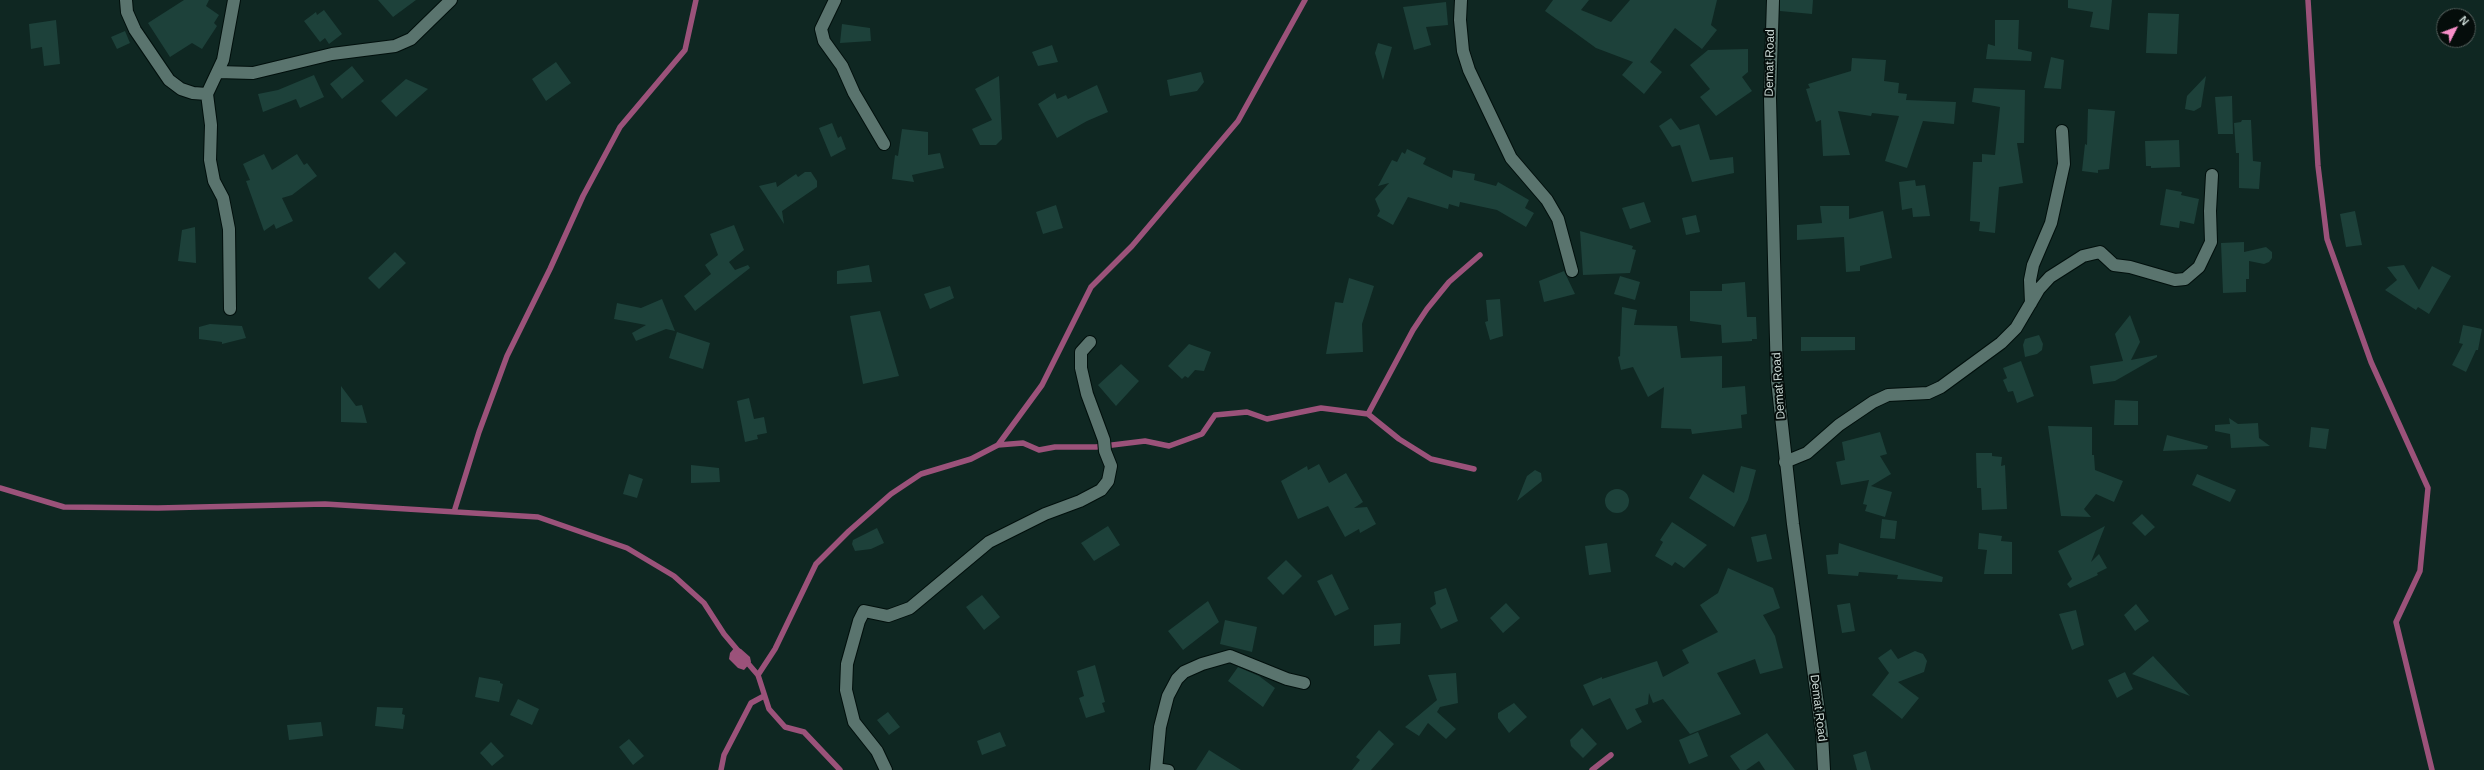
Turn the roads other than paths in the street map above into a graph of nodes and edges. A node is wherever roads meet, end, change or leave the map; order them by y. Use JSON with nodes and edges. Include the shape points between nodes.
{"nodes":[{"id":1,"x":126,"y":0,"type":"edge"},
{"id":2,"x":234,"y":0,"type":"edge"},
{"id":3,"x":451,"y":0,"type":"edge"},
{"id":4,"x":835,"y":0,"type":"edge"},
{"id":5,"x":1461,"y":0,"type":"edge"},
{"id":6,"x":1773,"y":0,"type":"edge"},
{"id":7,"x":218,"y":72,"type":"junction"},
{"id":8,"x":207,"y":94,"type":"junction"},
{"id":9,"x":2062,"y":131,"type":"dead end"},
{"id":10,"x":884,"y":144,"type":"dead end"},
{"id":11,"x":2212,"y":174,"type":"dead end"},
{"id":12,"x":1572,"y":271,"type":"dead end"},
{"id":13,"x":2031,"y":305,"type":"junction"},
{"id":14,"x":230,"y":309,"type":"dead end"},
{"id":15,"x":1090,"y":342,"type":"dead end"},
{"id":16,"x":1785,"y":462,"type":"junction"},
{"id":17,"x":1304,"y":683,"type":"dead end"},
{"id":18,"x":1156,"y":769,"type":"edge"},
{"id":19,"x":886,"y":770,"type":"edge"},
{"id":20,"x":1169,"y":770,"type":"edge"},
{"id":21,"x":1824,"y":770,"type":"edge"}],
"edges":[{"from":1,"to":8,"type":"street","via":[[127,12],[134,30],[169,80],[181,89]]},
{"from":2,"to":7,"type":"street","via":[[226,46]]},
{"from":3,"to":7,"type":"street","via":[[410,40],[395,46],[332,54],[253,73]]},
{"from":4,"to":10,"type":"street","via":[[821,30],[824,41],[842,66],[854,93]]},
{"from":5,"to":12,"type":"street","via":[[1463,51],[1469,70],[1511,158],[1547,200],[1558,219]]},
{"from":6,"to":16,"type":"street","name":"Demat Road","via":[[1770,98],[1777,380]]},
{"from":7,"to":8,"type":"street"},
{"from":8,"to":14,"type":"street","via":[[210,160],[214,181],[224,198],[229,229]]},
{"from":9,"to":13,"type":"street","via":[[2064,164],[2051,223],[2033,265],[2030,280]]},
{"from":11,"to":13,"type":"street","via":[[2211,242],[2206,255],[2191,275],[2180,281],[2114,265],[2100,252],[2077,259],[2050,276],[2039,289]]},
{"from":13,"to":16,"type":"street","via":[[2016,328],[2001,343],[1934,392],[1888,395],[1856,413],[1806,454]]},
{"from":15,"to":19,"type":"street","via":[[1082,352],[1081,368],[1086,394],[1111,466],[1108,481],[1101,490],[989,542],[910,608],[888,616],[864,612],[854,635],[847,664],[846,690],[854,722],[877,751]]},
{"from":16,"to":21,"type":"street","name":"Demat Road","via":[[1822,734]]},
{"from":17,"to":18,"type":"street","via":[[1287,679],[1230,656],[1184,672],[1168,696],[1160,727]]},
{"from":18,"to":20,"type":"lane"}]}
